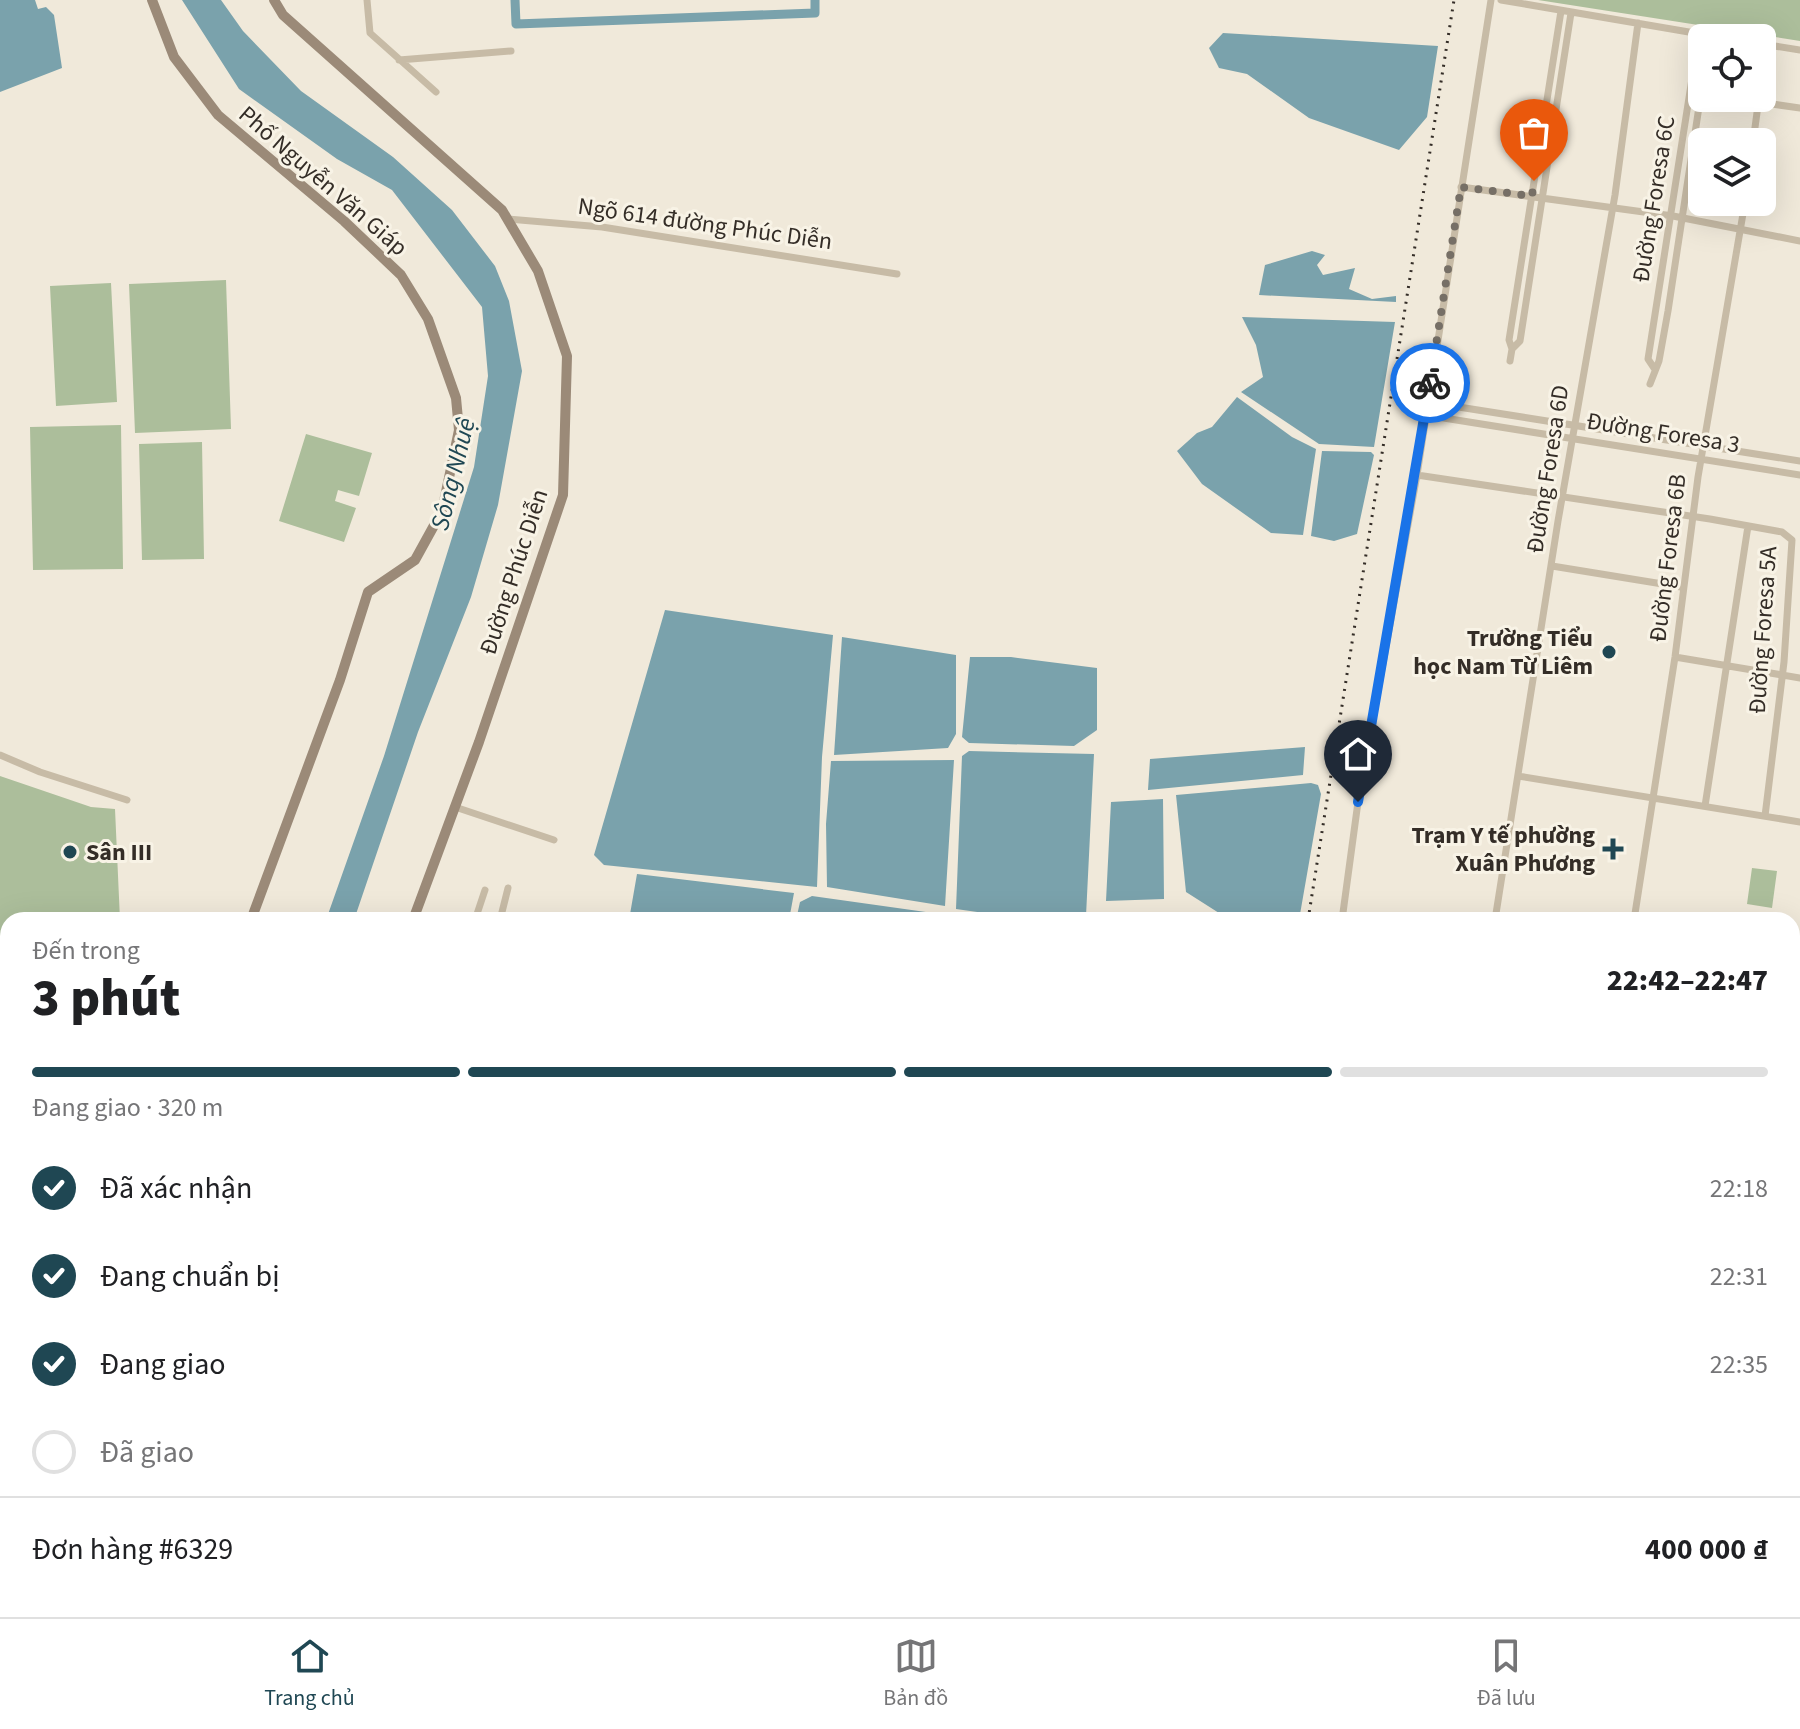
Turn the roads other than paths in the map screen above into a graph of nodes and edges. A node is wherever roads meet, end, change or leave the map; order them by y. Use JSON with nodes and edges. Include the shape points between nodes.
{"nodes":[{"id":1,"x":152,"y":0,"type":"edge"},
{"id":2,"x":274,"y":0,"type":"edge"},
{"id":3,"x":367,"y":0,"type":"edge"},
{"id":4,"x":1491,"y":0,"type":"edge"},
{"id":5,"x":1501,"y":0,"type":"edge"},
{"id":6,"x":1561,"y":11,"type":"junction"},
{"id":7,"x":1571,"y":13,"type":"junction"},
{"id":8,"x":1638,"y":23,"type":"junction"},
{"id":9,"x":1688,"y":32,"type":"edge"},
{"id":10,"x":1776,"y":47,"type":"edge"},
{"id":11,"x":1800,"y":50,"type":"edge"},
{"id":12,"x":511,"y":51,"type":"dead end"},
{"id":13,"x":399,"y":60,"type":"junction"},
{"id":14,"x":436,"y":92,"type":"dead end"},
{"id":15,"x":1776,"y":103,"type":"edge"},
{"id":16,"x":1800,"y":108,"type":"edge"},
{"id":17,"x":1688,"y":111,"type":"edge"},
{"id":18,"x":1699,"y":112,"type":"edge"},
{"id":19,"x":1461,"y":187,"type":"junction"},
{"id":20,"x":1532,"y":196,"type":"junction"},
{"id":21,"x":1542,"y":198,"type":"junction"},
{"id":22,"x":1613,"y":208,"type":"junction"},
{"id":23,"x":1673,"y":216,"type":"junction"},
{"id":24,"x":1743,"y":216,"type":"edge"},
{"id":25,"x":507,"y":219,"type":"junction"},
{"id":26,"x":1684,"y":219,"type":"junction"},
{"id":27,"x":1741,"y":230,"type":"junction"},
{"id":28,"x":1800,"y":241,"type":"edge"},
{"id":29,"x":897,"y":274,"type":"dead end"},
{"id":30,"x":1512,"y":349,"type":"junction"},
{"id":31,"x":1510,"y":361,"type":"dead end"},
{"id":32,"x":1654,"y":368,"type":"junction"},
{"id":33,"x":1650,"y":384,"type":"dead end"},
{"id":34,"x":1427,"y":402,"type":"junction"},
{"id":35,"x":1425,"y":415,"type":"junction"},
{"id":36,"x":1575,"y":424,"type":"junction"},
{"id":37,"x":1574,"y":438,"type":"junction"},
{"id":38,"x":1704,"y":444,"type":"junction"},
{"id":39,"x":1701,"y":459,"type":"junction"},
{"id":40,"x":1800,"y":461,"type":"edge"},
{"id":41,"x":1417,"y":475,"type":"junction"},
{"id":42,"x":1800,"y":475,"type":"edge"},
{"id":43,"x":1562,"y":497,"type":"junction"},
{"id":44,"x":1692,"y":516,"type":"junction"},
{"id":45,"x":1748,"y":526,"type":"junction"},
{"id":46,"x":1552,"y":566,"type":"junction"},
{"id":47,"x":1681,"y":587,"type":"junction"},
{"id":48,"x":1675,"y":657,"type":"junction"},
{"id":49,"x":1728,"y":666,"type":"junction"},
{"id":50,"x":1783,"y":675,"type":"junction"},
{"id":51,"x":1800,"y":678,"type":"edge"},
{"id":52,"x":0,"y":755,"type":"edge"},
{"id":53,"x":1518,"y":776,"type":"junction"},
{"id":54,"x":1653,"y":798,"type":"junction"},
{"id":55,"x":127,"y":800,"type":"dead end"},
{"id":56,"x":1705,"y":806,"type":"junction"},
{"id":57,"x":455,"y":807,"type":"junction"},
{"id":58,"x":1765,"y":816,"type":"junction"},
{"id":59,"x":1800,"y":822,"type":"edge"},
{"id":60,"x":554,"y":840,"type":"dead end"},
{"id":61,"x":508,"y":888,"type":"dead end"},
{"id":62,"x":485,"y":890,"type":"dead end"},
{"id":63,"x":254,"y":912,"type":"edge"},
{"id":64,"x":416,"y":912,"type":"edge"},
{"id":65,"x":478,"y":912,"type":"edge"},
{"id":66,"x":502,"y":912,"type":"edge"},
{"id":67,"x":1343,"y":912,"type":"edge"},
{"id":68,"x":1496,"y":912,"type":"edge"},
{"id":69,"x":1635,"y":912,"type":"edge"}],
"edges":[{"from":1,"to":63,"type":"street","name":"Phố Nguyễn Văn Giáp","via":[[174,57],[218,115],[401,275],[428,319],[456,398],[459,430],[442,511],[415,560],[368,592]]},
{"from":2,"to":25,"type":"street","name":"Đường Phúc Diễn","via":[[283,15]]},
{"from":3,"to":13,"type":"street","via":[[370,33]]},
{"from":4,"to":19,"type":"street"},
{"from":5,"to":6,"type":"street"},
{"from":6,"to":7,"type":"street"},
{"from":6,"to":20,"type":"street"},
{"from":7,"to":8,"type":"street"},
{"from":7,"to":21,"type":"street"},
{"from":8,"to":9,"type":"street"},
{"from":8,"to":22,"type":"street","name":"Đường Foresa 6D"},
{"from":10,"to":11,"type":"street"},
{"from":12,"to":13,"type":"street"},
{"from":13,"to":14,"type":"street"},
{"from":15,"to":16,"type":"street"},
{"from":17,"to":23,"type":"street","name":"Đường Foresa 6C"},
{"from":18,"to":26,"type":"street","name":"Đường Foresa 6C"},
{"from":19,"to":20,"type":"street"},
{"from":19,"to":34,"type":"street"},
{"from":20,"to":21,"type":"street"},
{"from":20,"to":30,"type":"street","via":[[1509,340]]},
{"from":21,"to":22,"type":"street"},
{"from":21,"to":30,"type":"street","via":[[1520,341]]},
{"from":22,"to":23,"type":"street"},
{"from":22,"to":36,"type":"street","name":"Đường Foresa 6D"},
{"from":23,"to":26,"type":"street"},
{"from":23,"to":32,"type":"street","name":"Đường Foresa 6C","via":[[1648,359]]},
{"from":24,"to":27,"type":"street","name":"Đường Foresa 6B"},
{"from":25,"to":29,"type":"street","name":"Ngõ 614 đường Phúc Diễn","via":[[602,227]]},
{"from":25,"to":57,"type":"street","name":"Đường Phúc Diễn","via":[[538,271],[567,356],[563,495]]},
{"from":26,"to":27,"type":"street"},
{"from":26,"to":32,"type":"street","name":"Đường Foresa 6C"},
{"from":27,"to":28,"type":"street"},
{"from":27,"to":38,"type":"street","name":"Đường Foresa 6B"},
{"from":30,"to":31,"type":"street"},
{"from":32,"to":33,"type":"street","name":"Đường Foresa 6C"},
{"from":34,"to":35,"type":"street"},
{"from":34,"to":36,"type":"street","name":"Đường Foresa 3"},
{"from":35,"to":37,"type":"street","name":"Đường Foresa 3"},
{"from":35,"to":41,"type":"street"},
{"from":36,"to":37,"type":"street","name":"Đường Foresa 6D"},
{"from":36,"to":38,"type":"street","name":"Đường Foresa 3"},
{"from":37,"to":39,"type":"street","name":"Đường Foresa 3"},
{"from":37,"to":43,"type":"street","name":"Đường Foresa 6D"},
{"from":38,"to":39,"type":"street","name":"Đường Foresa 6B"},
{"from":38,"to":40,"type":"street","name":"Đường Foresa 3"},
{"from":39,"to":42,"type":"street","name":"Đường Foresa 3"},
{"from":39,"to":44,"type":"street","name":"Đường Foresa 6B"},
{"from":41,"to":43,"type":"street","name":"Đường Foresa 5A"},
{"from":41,"to":67,"type":"street"},
{"from":43,"to":44,"type":"street","name":"Đường Foresa 5A"},
{"from":43,"to":46,"type":"street","name":"Đường Foresa 6D"},
{"from":44,"to":45,"type":"street","name":"Đường Foresa 5A"},
{"from":44,"to":47,"type":"street","name":"Đường Foresa 6B"},
{"from":45,"to":49,"type":"street"},
{"from":45,"to":50,"type":"street","name":"Đường Foresa 5A","via":[[1782,532],[1792,540]]},
{"from":46,"to":47,"type":"street"},
{"from":46,"to":53,"type":"street","name":"Đường Foresa 6D"},
{"from":47,"to":48,"type":"street","name":"Đường Foresa 6B"},
{"from":48,"to":49,"type":"street"},
{"from":48,"to":54,"type":"street","name":"Đường Foresa 6B"},
{"from":49,"to":50,"type":"street"},
{"from":49,"to":56,"type":"street"},
{"from":50,"to":51,"type":"street"},
{"from":50,"to":58,"type":"street","name":"Đường Foresa 5A"},
{"from":52,"to":55,"type":"street"},
{"from":53,"to":54,"type":"street"},
{"from":53,"to":68,"type":"street","name":"Đường Foresa 6D"},
{"from":54,"to":56,"type":"street"},
{"from":54,"to":69,"type":"street","name":"Đường Foresa 6B"},
{"from":56,"to":58,"type":"street"},
{"from":57,"to":60,"type":"street"},
{"from":57,"to":64,"type":"street","name":"Đường Phúc Diễn"},
{"from":58,"to":59,"type":"street"},
{"from":61,"to":66,"type":"street"},
{"from":62,"to":65,"type":"street"}]}
